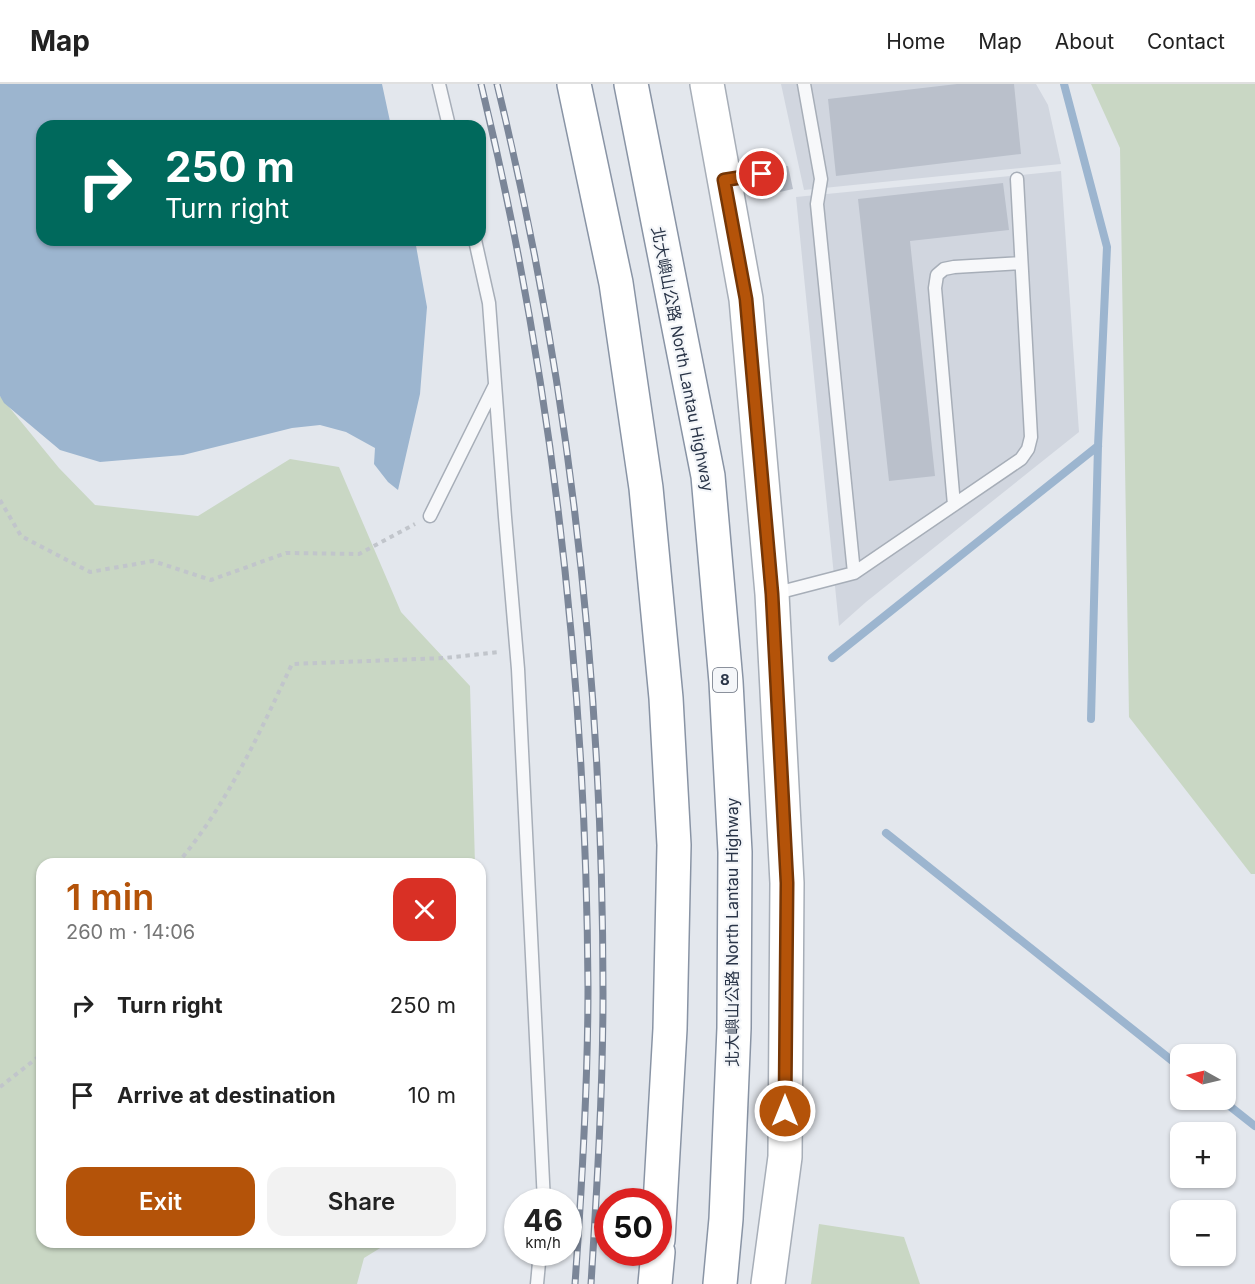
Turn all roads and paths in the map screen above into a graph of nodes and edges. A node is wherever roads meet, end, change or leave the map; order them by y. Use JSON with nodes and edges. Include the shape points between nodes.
{"nodes":[{"id":1,"x":439,"y":84,"type":"edge"},
{"id":2,"x":574,"y":84,"type":"edge"},
{"id":3,"x":631,"y":84,"type":"edge"},
{"id":4,"x":706,"y":84,"type":"edge"},
{"id":5,"x":804,"y":84,"type":"edge"},
{"id":6,"x":447,"y":120,"type":"edge"},
{"id":7,"x":762,"y":174,"type":"dead end"},
{"id":8,"x":1017,"y":179,"type":"dead end"},
{"id":9,"x":724,"y":180,"type":"junction"},
{"id":10,"x":475,"y":246,"type":"edge"},
{"id":11,"x":1021,"y":263,"type":"junction"},
{"id":12,"x":495,"y":385,"type":"junction"},
{"id":13,"x":0,"y":500,"type":"edge"},
{"id":14,"x":954,"y":505,"type":"junction"},
{"id":15,"x":430,"y":516,"type":"joint"},
{"id":16,"x":854,"y":573,"type":"junction"},
{"id":17,"x":772,"y":594,"type":"junction"},
{"id":18,"x":516,"y":650,"type":"junction"},
{"id":19,"x":182,"y":858,"type":"edge"},
{"id":20,"x":36,"y":1059,"type":"edge"},
{"id":21,"x":0,"y":1087,"type":"edge"},
{"id":22,"x":543,"y":1188,"type":"edge"},
{"id":23,"x":661,"y":1188,"type":"edge"},
{"id":24,"x":539,"y":1266,"type":"edge"},
{"id":25,"x":657,"y":1266,"type":"edge"},
{"id":26,"x":537,"y":1284,"type":"edge"},
{"id":27,"x":655,"y":1284,"type":"edge"},
{"id":28,"x":720,"y":1284,"type":"edge"},
{"id":29,"x":768,"y":1284,"type":"edge"}],
"edges":[{"from":1,"to":6,"type":"lane"},
{"from":2,"to":23,"type":"main road","via":[[616,283],[646,488],[666,698],[674,856]]},
{"from":3,"to":28,"type":"main road","name":"北大嶼山公路 North Lantau Highway","number":"8","via":[[708,476],[726,682],[735,852],[734,1016]]},
{"from":4,"to":9,"type":"main road"},
{"from":5,"to":16,"type":"lane","via":[[821,179],[817,204]]},
{"from":7,"to":9,"type":"lane"},
{"from":8,"to":11,"type":"lane"},
{"from":9,"to":17,"type":"main road","via":[[746,299]]},
{"from":10,"to":12,"type":"lane","via":[[489,303]]},
{"from":11,"to":14,"type":"lane","via":[[1031,436],[1028,449],[1021,459]]},
{"from":11,"to":14,"type":"lane","via":[[954,267],[937,275]]},
{"from":12,"to":15,"type":"lane"},
{"from":12,"to":18,"type":"lane"},
{"from":13,"to":15,"type":"path","via":[[21,536],[90,572],[153,561],[211,580],[286,553],[359,554]]},
{"from":14,"to":16,"type":"lane"},
{"from":16,"to":17,"type":"lane"},
{"from":17,"to":29,"type":"main road","via":[[787,883],[785,1157]]},
{"from":18,"to":19,"type":"path","via":[[444,658],[292,664],[247,759]]},
{"from":18,"to":22,"type":"lane"},
{"from":20,"to":21,"type":"path"},
{"from":24,"to":26,"type":"lane"},
{"from":25,"to":27,"type":"main road"}]}
